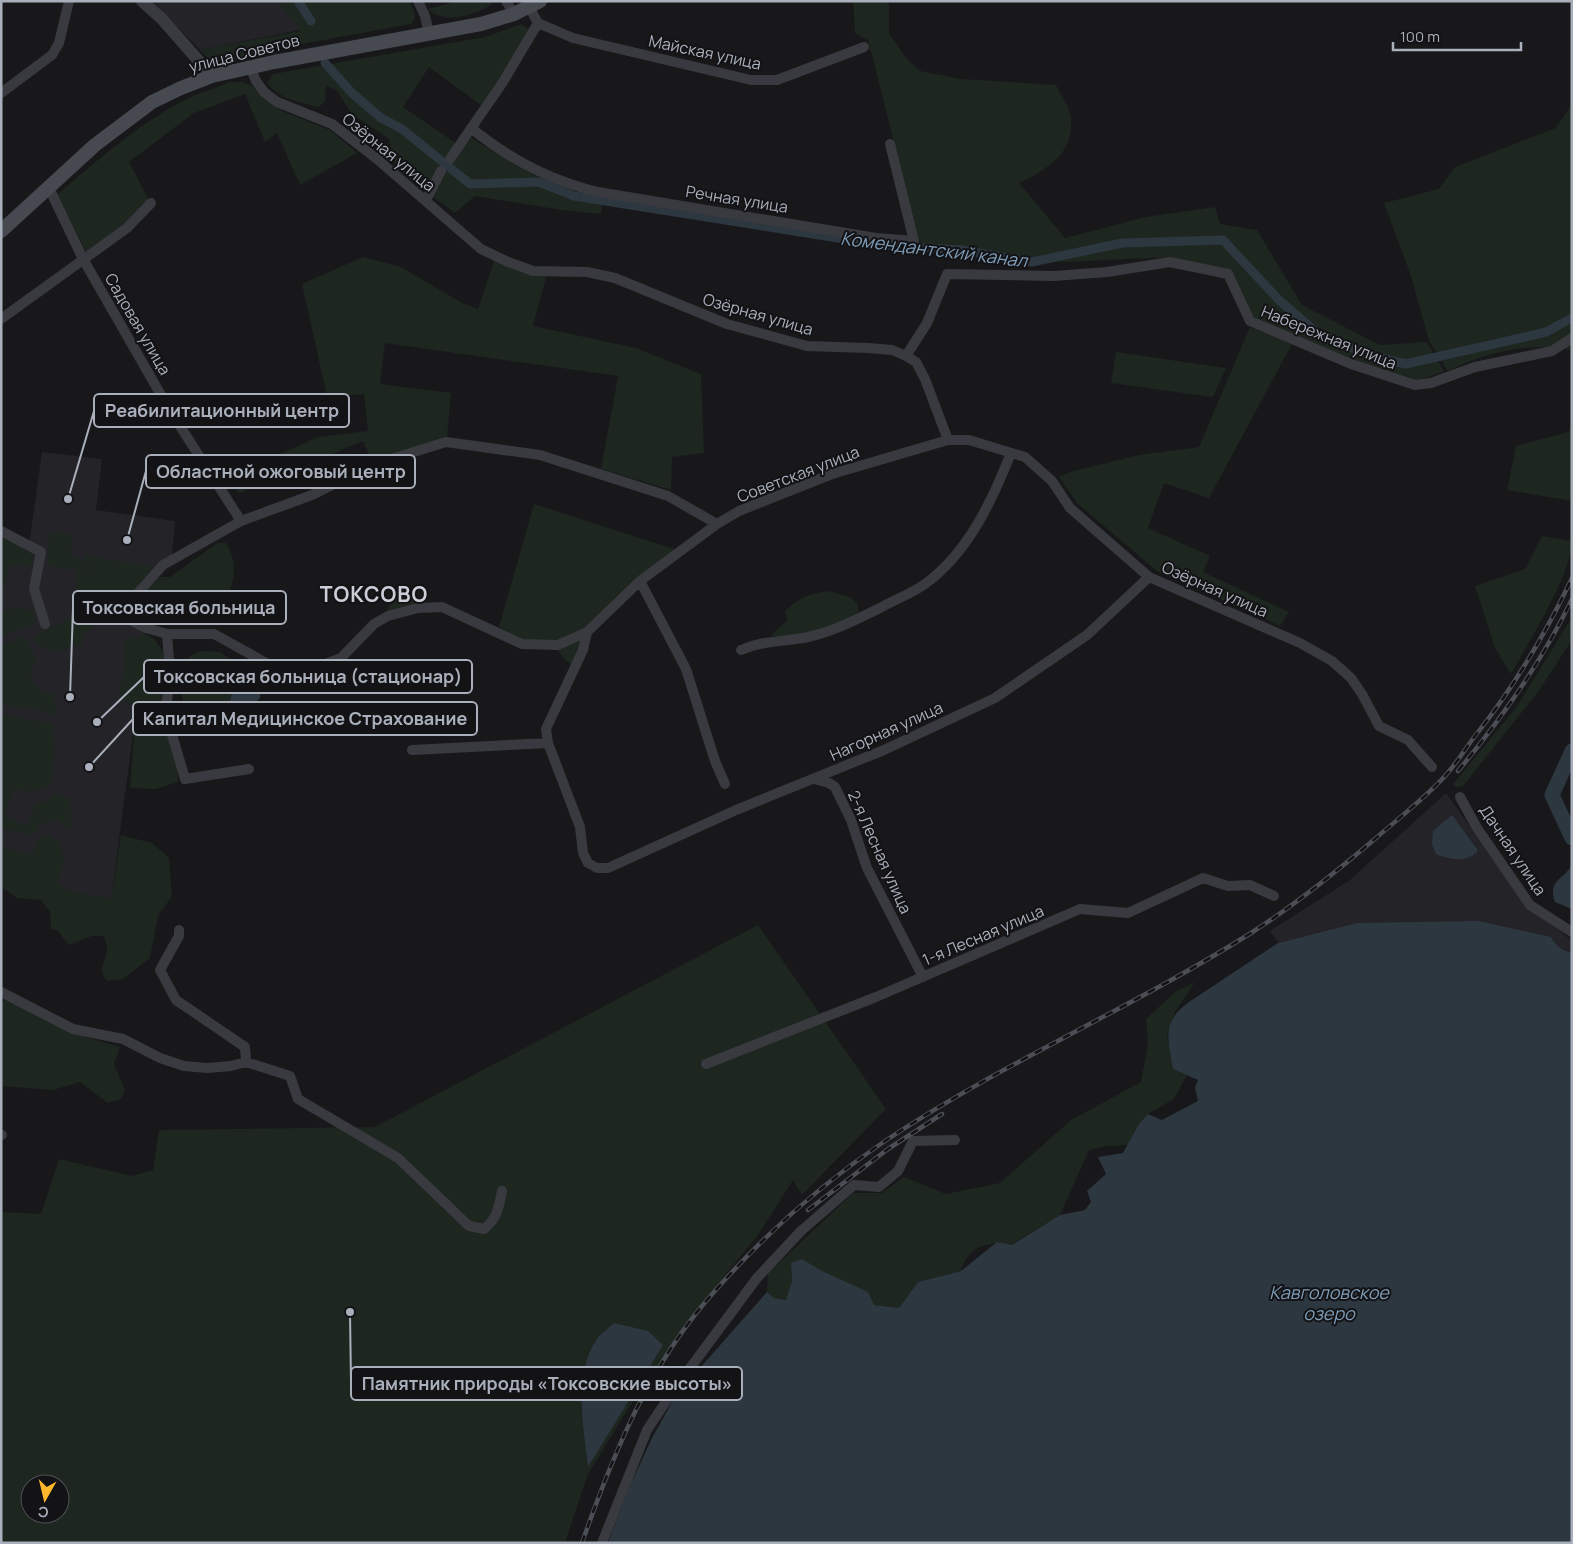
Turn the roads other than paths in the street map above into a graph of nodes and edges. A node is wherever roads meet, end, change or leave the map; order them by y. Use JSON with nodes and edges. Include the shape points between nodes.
{"nodes":[{"id":1,"x":69,"y":1,"type":"edge"},
{"id":2,"x":142,"y":1,"type":"edge"},
{"id":3,"x":418,"y":1,"type":"edge"},
{"id":4,"x":506,"y":1,"type":"edge"},
{"id":5,"x":534,"y":4,"type":"edge"},
{"id":6,"x":514,"y":14,"type":"junction"},
{"id":7,"x":538,"y":23,"type":"junction"},
{"id":8,"x":428,"y":33,"type":"junction"},
{"id":9,"x":864,"y":47,"type":"dead end"},
{"id":10,"x":250,"y":67,"type":"junction"},
{"id":11,"x":212,"y":76,"type":"junction"},
{"id":12,"x":1,"y":93,"type":"edge"},
{"id":13,"x":472,"y":128,"type":"junction"},
{"id":14,"x":890,"y":144,"type":"dead end"},
{"id":15,"x":450,"y":159,"type":"dead end"},
{"id":16,"x":441,"y":171,"type":"dead end"},
{"id":17,"x":49,"y":188,"type":"junction"},
{"id":18,"x":426,"y":200,"type":"junction"},
{"id":19,"x":151,"y":203,"type":"dead end"},
{"id":20,"x":1,"y":231,"type":"edge"},
{"id":21,"x":83,"y":259,"type":"junction"},
{"id":22,"x":1,"y":319,"type":"edge"},
{"id":23,"x":1572,"y":338,"type":"edge"},
{"id":24,"x":906,"y":356,"type":"junction"},
{"id":25,"x":948,"y":440,"type":"junction"},
{"id":26,"x":1011,"y":453,"type":"junction"},
{"id":27,"x":241,"y":522,"type":"junction"},
{"id":28,"x":717,"y":524,"type":"junction"},
{"id":29,"x":1,"y":531,"type":"edge"},
{"id":30,"x":1149,"y":576,"type":"junction"},
{"id":31,"x":640,"y":581,"type":"junction"},
{"id":32,"x":45,"y":624,"type":"dead end"},
{"id":33,"x":587,"y":632,"type":"junction"},
{"id":34,"x":167,"y":634,"type":"junction"},
{"id":35,"x":742,"y":650,"type":"dead end"},
{"id":36,"x":548,"y":743,"type":"junction"},
{"id":37,"x":412,"y":750,"type":"dead end"},
{"id":38,"x":1432,"y":767,"type":"dead end"},
{"id":39,"x":249,"y":769,"type":"dead end"},
{"id":40,"x":813,"y":779,"type":"junction"},
{"id":41,"x":725,"y":784,"type":"dead end"},
{"id":42,"x":1460,"y":797,"type":"dead end"},
{"id":43,"x":1274,"y":896,"type":"dead end"},
{"id":44,"x":180,"y":930,"type":"dead end"},
{"id":45,"x":1572,"y":932,"type":"edge"},
{"id":46,"x":922,"y":977,"type":"junction"},
{"id":47,"x":1,"y":992,"type":"edge"},
{"id":48,"x":246,"y":1062,"type":"junction"},
{"id":49,"x":706,"y":1064,"type":"dead end"},
{"id":50,"x":955,"y":1140,"type":"dead end"},
{"id":51,"x":502,"y":1191,"type":"dead end"},
{"id":52,"x":602,"y":1543,"type":"edge"}],
"edges":[{"from":1,"to":12,"type":"street","via":[[59,43],[52,55]]},
{"from":2,"to":11,"type":"street"},
{"from":3,"to":8,"type":"street"},
{"from":4,"to":6,"type":"street"},
{"from":5,"to":6,"type":"main road","name":"улица Советов"},
{"from":5,"to":7,"type":"street"},
{"from":6,"to":8,"type":"main road","name":"улица Советов","via":[[481,24]]},
{"from":7,"to":9,"type":"street","name":"Майская улица","via":[[573,38],[751,80],[777,80]]},
{"from":7,"to":13,"type":"street"},
{"from":8,"to":10,"type":"main road","name":"улица Советов"},
{"from":10,"to":11,"type":"main road","name":"улица Советов"},
{"from":10,"to":18,"type":"street","name":"Озёрная улица","via":[[264,92],[277,102],[332,124]]},
{"from":11,"to":17,"type":"main road","name":"улица Советов","via":[[152,102],[95,144]]},
{"from":13,"to":14,"type":"street","name":"Речная улица","via":[[527,164],[570,185],[876,238],[914,241]]},
{"from":13,"to":15,"type":"street"},
{"from":16,"to":18,"type":"street"},
{"from":17,"to":20,"type":"main road","name":"улица Советов"},
{"from":17,"to":21,"type":"street","name":"Садовая улица"},
{"from":18,"to":24,"type":"street","name":"Озёрная улица","via":[[481,249],[533,271],[587,272],[615,278],[727,324],[807,346],[892,350]]},
{"from":19,"to":21,"type":"street","via":[[127,228]]},
{"from":21,"to":22,"type":"street"},
{"from":21,"to":27,"type":"street","name":"Садовая улица","via":[[169,409]]},
{"from":23,"to":24,"type":"street","name":"Набережная улица","via":[[1552,351],[1475,367],[1431,383],[1415,385],[1351,364],[1250,321],[1228,274],[1170,262],[1054,276],[948,274],[927,323]]},
{"from":24,"to":25,"type":"street","via":[[916,362],[925,379]]},
{"from":25,"to":26,"type":"street","name":"Озёрная улица","via":[[969,440]]},
{"from":25,"to":28,"type":"street","name":"Советская улица","via":[[832,474],[769,498]]},
{"from":26,"to":30,"type":"street","name":"Озёрная улица","via":[[1025,458],[1052,481],[1070,508]]},
{"from":26,"to":35,"type":"street","via":[[997,489],[964,546],[924,584],[863,616],[809,637],[765,642]]},
{"from":27,"to":28,"type":"street","via":[[312,495],[372,465],[446,442],[540,455],[668,496]]},
{"from":27,"to":34,"type":"street","name":"Советская улица","via":[[163,565],[119,614],[146,628]]},
{"from":28,"to":31,"type":"street","name":"Советская улица"},
{"from":29,"to":32,"type":"street","via":[[41,552],[34,589]]},
{"from":30,"to":38,"type":"street","name":"Озёрная улица","via":[[1332,661],[1351,678],[1379,726],[1408,740]]},
{"from":30,"to":40,"type":"street","name":"Нагорная улица","via":[[1087,635],[995,698]]},
{"from":31,"to":33,"type":"street","name":"Советская улица"},
{"from":31,"to":41,"type":"street","via":[[686,669]]},
{"from":33,"to":34,"type":"street","name":"Советская улица","via":[[558,645],[522,644],[442,607],[418,608],[388,616],[374,624],[341,658],[305,672],[278,669],[214,634]]},
{"from":33,"to":36,"type":"street","via":[[583,650],[546,729]]},
{"from":34,"to":39,"type":"street","via":[[170,674],[168,721],[185,779]]},
{"from":36,"to":37,"type":"street"},
{"from":36,"to":40,"type":"street","name":"Нагорная улица","via":[[580,827],[583,853],[588,864],[597,868],[608,868]]},
{"from":40,"to":46,"type":"street","name":"2-я Лесная улица","via":[[835,787],[851,820],[867,868]]},
{"from":42,"to":45,"type":"street","name":"Дачная улица","via":[[1477,828],[1530,905]]},
{"from":43,"to":46,"type":"street","name":"1-я Лесная улица","via":[[1250,885],[1228,886],[1204,878],[1128,914],[1080,909]]},
{"from":44,"to":48,"type":"street","via":[[160,970],[176,1000],[245,1047]]},
{"from":46,"to":49,"type":"street","name":"1-я Лесная улица"},
{"from":47,"to":48,"type":"street","via":[[73,1029],[123,1039],[184,1066],[208,1068]]},
{"from":48,"to":51,"type":"street","via":[[290,1076],[298,1099],[398,1158],[469,1226],[484,1229],[492,1223]]},
{"from":50,"to":52,"type":"street","via":[[913,1141],[898,1171],[879,1187],[854,1185],[802,1230],[757,1278],[647,1430]]}]}
